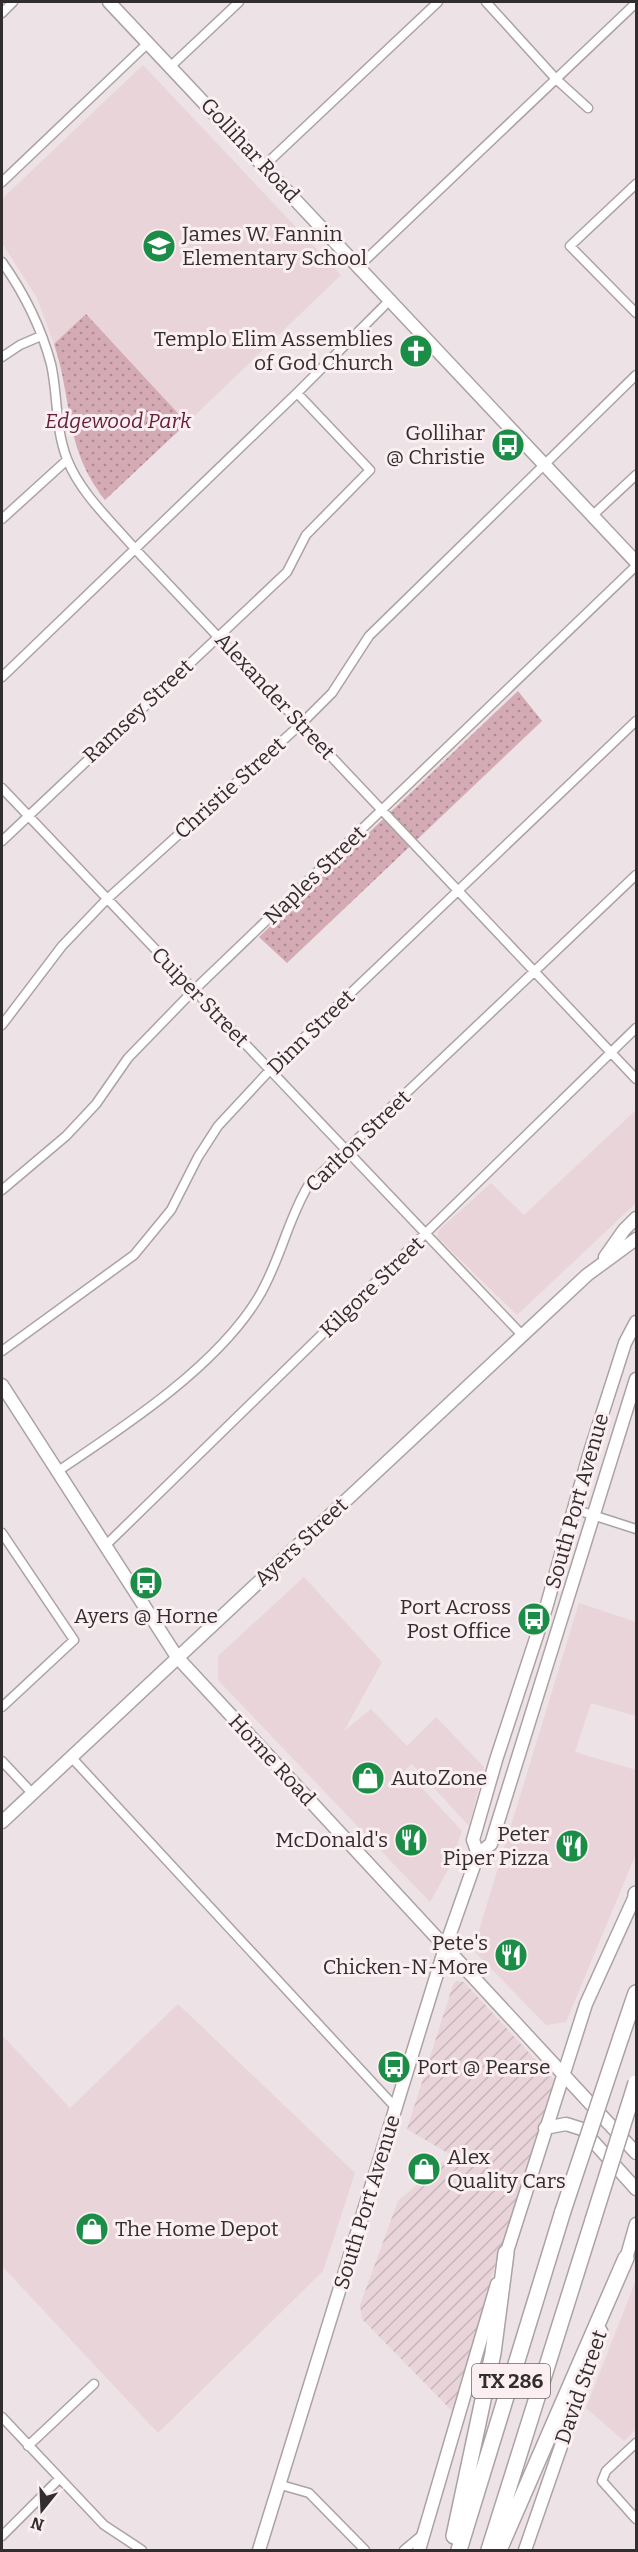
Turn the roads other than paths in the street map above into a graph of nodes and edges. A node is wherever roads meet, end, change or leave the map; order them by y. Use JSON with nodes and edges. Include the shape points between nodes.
{"nodes":[{"id":1,"x":14,"y":2,"type":"edge"},
{"id":2,"x":109,"y":2,"type":"edge"},
{"id":3,"x":239,"y":2,"type":"edge"},
{"id":4,"x":438,"y":2,"type":"edge"},
{"id":5,"x":486,"y":2,"type":"edge"},
{"id":6,"x":636,"y":3,"type":"edge"},
{"id":7,"x":2,"y":13,"type":"edge"},
{"id":8,"x":148,"y":43,"type":"junction"},
{"id":9,"x":171,"y":66,"type":"junction"},
{"id":10,"x":556,"y":79,"type":"junction"},
{"id":11,"x":588,"y":108,"type":"dead end"},
{"id":12,"x":266,"y":165,"type":"junction"},
{"id":13,"x":2,"y":182,"type":"edge"},
{"id":14,"x":636,"y":184,"type":"edge"},
{"id":15,"x":2,"y":262,"type":"edge"},
{"id":16,"x":358,"y":267,"type":"junction"},
{"id":17,"x":390,"y":299,"type":"junction"},
{"id":18,"x":636,"y":314,"type":"edge"},
{"id":19,"x":41,"y":336,"type":"junction"},
{"id":20,"x":2,"y":357,"type":"edge"},
{"id":21,"x":636,"y":375,"type":"edge"},
{"id":22,"x":297,"y":393,"type":"junction"},
{"id":23,"x":67,"y":460,"type":"junction"},
{"id":24,"x":546,"y":465,"type":"junction"},
{"id":25,"x":636,"y":475,"type":"edge"},
{"id":26,"x":593,"y":515,"type":"junction"},
{"id":27,"x":2,"y":519,"type":"edge"},
{"id":28,"x":136,"y":550,"type":"junction"},
{"id":29,"x":636,"y":564,"type":"edge"},
{"id":30,"x":219,"y":636,"type":"junction"},
{"id":31,"x":2,"y":676,"type":"edge"},
{"id":32,"x":636,"y":721,"type":"edge"},
{"id":33,"x":301,"y":724,"type":"junction"},
{"id":34,"x":2,"y":788,"type":"edge"},
{"id":35,"x":383,"y":811,"type":"junction"},
{"id":36,"x":27,"y":815,"type":"junction"},
{"id":37,"x":2,"y":842,"type":"edge"},
{"id":38,"x":636,"y":875,"type":"edge"},
{"id":39,"x":458,"y":891,"type":"junction"},
{"id":40,"x":106,"y":900,"type":"junction"},
{"id":41,"x":535,"y":970,"type":"junction"},
{"id":42,"x":193,"y":991,"type":"junction"},
{"id":43,"x":2,"y":1025,"type":"edge"},
{"id":44,"x":636,"y":1028,"type":"edge"},
{"id":45,"x":611,"y":1052,"type":"junction"},
{"id":46,"x":270,"y":1070,"type":"junction"},
{"id":47,"x":636,"y":1079,"type":"edge"},
{"id":48,"x":346,"y":1151,"type":"junction"},
{"id":49,"x":2,"y":1190,"type":"edge"},
{"id":50,"x":636,"y":1218,"type":"edge"},
{"id":51,"x":425,"y":1236,"type":"junction"},
{"id":52,"x":635,"y":1242,"type":"edge"},
{"id":53,"x":601,"y":1263,"type":"junction"},
{"id":54,"x":636,"y":1322,"type":"edge"},
{"id":55,"x":522,"y":1335,"type":"junction"},
{"id":56,"x":2,"y":1351,"type":"edge"},
{"id":57,"x":636,"y":1379,"type":"edge"},
{"id":58,"x":2,"y":1385,"type":"edge"},
{"id":59,"x":58,"y":1471,"type":"junction"},
{"id":60,"x":574,"y":1509,"type":"junction"},
{"id":61,"x":594,"y":1516,"type":"junction"},
{"id":62,"x":636,"y":1528,"type":"edge"},
{"id":63,"x":2,"y":1533,"type":"edge"},
{"id":64,"x":106,"y":1545,"type":"junction"},
{"id":65,"x":177,"y":1657,"type":"junction"},
{"id":66,"x":2,"y":1707,"type":"edge"},
{"id":67,"x":72,"y":1758,"type":"junction"},
{"id":68,"x":2,"y":1761,"type":"edge"},
{"id":69,"x":32,"y":1793,"type":"junction"},
{"id":70,"x":2,"y":1822,"type":"edge"},
{"id":71,"x":478,"y":1854,"type":"junction"},
{"id":72,"x":636,"y":1895,"type":"edge"},
{"id":73,"x":445,"y":1948,"type":"junction"},
{"id":74,"x":636,"y":1993,"type":"edge"},
{"id":75,"x":562,"y":2072,"type":"junction"},
{"id":76,"x":636,"y":2083,"type":"edge"},
{"id":77,"x":396,"y":2108,"type":"junction"},
{"id":78,"x":545,"y":2128,"type":"junction"},
{"id":79,"x":636,"y":2153,"type":"edge"},
{"id":80,"x":636,"y":2189,"type":"edge"},
{"id":81,"x":636,"y":2224,"type":"edge"},
{"id":82,"x":506,"y":2253,"type":"junction"},
{"id":83,"x":626,"y":2258,"type":"junction"},
{"id":84,"x":94,"y":2384,"type":"dead end"},
{"id":85,"x":2,"y":2417,"type":"edge"},
{"id":86,"x":636,"y":2443,"type":"edge"},
{"id":87,"x":28,"y":2446,"type":"junction"},
{"id":88,"x":59,"y":2479,"type":"junction"},
{"id":89,"x":281,"y":2485,"type":"junction"},
{"id":90,"x":636,"y":2519,"type":"edge"},
{"id":91,"x":423,"y":2534,"type":"junction"},
{"id":92,"x":2,"y":2536,"type":"edge"},
{"id":93,"x":142,"y":2550,"type":"edge"},
{"id":94,"x":260,"y":2550,"type":"edge"},
{"id":95,"x":365,"y":2550,"type":"edge"},
{"id":96,"x":404,"y":2550,"type":"edge"},
{"id":97,"x":419,"y":2550,"type":"edge"},
{"id":98,"x":451,"y":2550,"type":"edge"},
{"id":99,"x":459,"y":2550,"type":"edge"},
{"id":100,"x":489,"y":2550,"type":"edge"},
{"id":101,"x":499,"y":2550,"type":"edge"},
{"id":102,"x":525,"y":2550,"type":"edge"}],
"edges":[{"from":1,"to":7,"type":"street"},
{"from":2,"to":8,"type":"main road","name":"Gollihar Road"},
{"from":3,"to":9,"type":"street"},
{"from":4,"to":12,"type":"street"},
{"from":5,"to":10,"type":"street"},
{"from":6,"to":10,"type":"street"},
{"from":8,"to":9,"type":"main road","name":"Gollihar Road"},
{"from":8,"to":13,"type":"street"},
{"from":9,"to":12,"type":"main road","name":"Gollihar Road"},
{"from":10,"to":11,"type":"street"},
{"from":10,"to":16,"type":"street"},
{"from":12,"to":16,"type":"main road","name":"Gollihar Road"},
{"from":14,"to":18,"type":"street","via":[[570,246]]},
{"from":15,"to":19,"type":"street","name":"Alexander Street","via":[[21,289]]},
{"from":16,"to":17,"type":"main road","name":"Gollihar Road"},
{"from":17,"to":22,"type":"street"},
{"from":17,"to":24,"type":"main road","name":"Gollihar Road"},
{"from":19,"to":20,"type":"street"},
{"from":19,"to":23,"type":"street","name":"Alexander Street","via":[[51,366]]},
{"from":21,"to":24,"type":"street","name":"Christie Street"},
{"from":22,"to":28,"type":"street"},
{"from":22,"to":30,"type":"street","name":"Ramsey Street","via":[[370,470],[306,534],[287,572]]},
{"from":23,"to":27,"type":"street"},
{"from":23,"to":28,"type":"street","name":"Alexander Street","via":[[90,497]]},
{"from":24,"to":26,"type":"main road","name":"Gollihar Road"},
{"from":24,"to":33,"type":"street","name":"Christie Street","via":[[369,636],[332,693]]},
{"from":25,"to":26,"type":"street"},
{"from":26,"to":29,"type":"main road","name":"Gollihar Road"},
{"from":28,"to":30,"type":"street","name":"Alexander Street"},
{"from":28,"to":31,"type":"street"},
{"from":29,"to":35,"type":"street","name":"Naples Street"},
{"from":30,"to":33,"type":"street","name":"Alexander Street"},
{"from":30,"to":36,"type":"street","name":"Ramsey Street"},
{"from":32,"to":39,"type":"street","name":"Dinn Street"},
{"from":33,"to":35,"type":"street","name":"Alexander Street"},
{"from":33,"to":40,"type":"street","name":"Christie Street"},
{"from":34,"to":36,"type":"street","name":"Cuiper Street"},
{"from":35,"to":39,"type":"street","name":"Alexander Street"},
{"from":35,"to":42,"type":"street","name":"Naples Street"},
{"from":36,"to":37,"type":"street","name":"Ramsey Street"},
{"from":36,"to":40,"type":"street","name":"Cuiper Street"},
{"from":38,"to":41,"type":"street","name":"Carlton Street"},
{"from":39,"to":41,"type":"street","name":"Alexander Street"},
{"from":39,"to":46,"type":"street","name":"Dinn Street"},
{"from":40,"to":42,"type":"street","name":"Cuiper Street"},
{"from":40,"to":43,"type":"street","name":"Christie Street","via":[[62,946]]},
{"from":41,"to":45,"type":"street","name":"Alexander Street"},
{"from":41,"to":48,"type":"street","name":"Carlton Street"},
{"from":42,"to":46,"type":"street","name":"Cuiper Street"},
{"from":42,"to":49,"type":"street","name":"Naples Street","via":[[128,1058],[96,1104],[66,1136]]},
{"from":44,"to":45,"type":"street","name":"Kilgore Street"},
{"from":45,"to":47,"type":"street","name":"Alexander Street"},
{"from":45,"to":51,"type":"street","name":"Kilgore Street"},
{"from":46,"to":48,"type":"street","name":"Cuiper Street"},
{"from":46,"to":56,"type":"street","name":"Dinn Street","via":[[218,1126],[171,1210],[134,1255]]},
{"from":48,"to":51,"type":"street","name":"Cuiper Street"},
{"from":48,"to":59,"type":"street","name":"Carlton Street","via":[[308,1186],[293,1210],[279,1259],[258,1299],[231,1334],[132,1422]]},
{"from":50,"to":53,"type":"main road","name":"Ayers Street"},
{"from":51,"to":55,"type":"street","name":"Cuiper Street"},
{"from":51,"to":64,"type":"street","name":"Kilgore Street"},
{"from":52,"to":53,"type":"main road","name":"Ayers Street"},
{"from":53,"to":55,"type":"main road","name":"Ayers Street"},
{"from":54,"to":60,"type":"main road","name":"South Port Avenue","via":[[622,1354]]},
{"from":55,"to":65,"type":"main road","name":"Ayers Street"},
{"from":57,"to":61,"type":"main road","name":"South Port Avenue"},
{"from":58,"to":59,"type":"main road","name":"Horne Road"},
{"from":59,"to":64,"type":"main road","name":"Horne Road"},
{"from":60,"to":61,"type":"street"},
{"from":60,"to":71,"type":"main road","name":"South Port Avenue","via":[[472,1840]]},
{"from":61,"to":62,"type":"street"},
{"from":61,"to":71,"type":"main road","name":"South Port Avenue","via":[[491,1844]]},
{"from":63,"to":66,"type":"street","via":[[74,1640]]},
{"from":64,"to":65,"type":"main road","name":"Horne Road"},
{"from":65,"to":67,"type":"main road","name":"Ayers Street"},
{"from":65,"to":73,"type":"main road","name":"Horne Road"},
{"from":67,"to":69,"type":"main road","name":"Ayers Street"},
{"from":67,"to":77,"type":"street"},
{"from":68,"to":69,"type":"street"},
{"from":69,"to":70,"type":"main road","name":"Ayers Street"},
{"from":71,"to":73,"type":"main road","name":"South Port Avenue"},
{"from":72,"to":75,"type":"main road","via":[[586,2004]]},
{"from":73,"to":75,"type":"main road","name":"Horne Road"},
{"from":73,"to":77,"type":"main road","name":"South Port Avenue"},
{"from":74,"to":99,"type":"highway","number":"TX 286","bridge":true},
{"from":75,"to":78,"type":"main road"},
{"from":75,"to":79,"type":"main road","name":"Horne Road"},
{"from":76,"to":100,"type":"highway","number":"TX 286","bridge":true},
{"from":77,"to":89,"type":"main road","name":"South Port Avenue"},
{"from":78,"to":80,"type":"main road","via":[[566,2124],[582,2129]]},
{"from":78,"to":82,"type":"main road"},
{"from":81,"to":83,"type":"main road","name":"David Street"},
{"from":82,"to":91,"type":"main road"},
{"from":82,"to":98,"type":"highway","via":[[493,2353]]},
{"from":83,"to":101,"type":"highway"},
{"from":83,"to":102,"type":"main road","name":"David Street"},
{"from":84,"to":87,"type":"street"},
{"from":85,"to":87,"type":"street"},
{"from":86,"to":90,"type":"street","via":[[606,2471],[602,2481]]},
{"from":87,"to":88,"type":"street"},
{"from":88,"to":92,"type":"street"},
{"from":88,"to":93,"type":"street","via":[[104,2525]]},
{"from":89,"to":94,"type":"main road","name":"South Port Avenue"},
{"from":89,"to":95,"type":"street","via":[[309,2493]]},
{"from":91,"to":96,"type":"street"},
{"from":91,"to":97,"type":"main road"}]}
